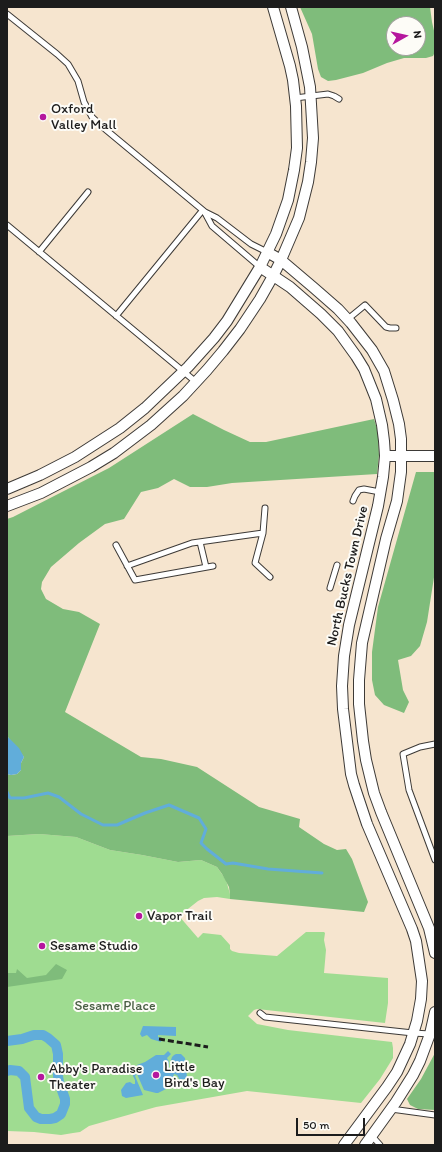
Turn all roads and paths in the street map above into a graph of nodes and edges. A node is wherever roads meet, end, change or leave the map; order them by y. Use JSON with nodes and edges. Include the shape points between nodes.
{"nodes":[{"id":1,"x":273,"y":7,"type":"edge"},
{"id":2,"x":291,"y":7,"type":"edge"},
{"id":3,"x":7,"y":14,"type":"edge"},
{"id":4,"x":310,"y":96,"type":"junction"},
{"id":5,"x":295,"y":98,"type":"junction"},
{"id":6,"x":339,"y":99,"type":"dead end"},
{"id":7,"x":88,"y":192,"type":"dead end"},
{"id":8,"x":203,"y":212,"type":"junction"},
{"id":9,"x":7,"y":225,"type":"edge"},
{"id":10,"x":39,"y":252,"type":"junction"},
{"id":11,"x":267,"y":252,"type":"junction"},
{"id":12,"x":281,"y":260,"type":"junction"},
{"id":13,"x":260,"y":267,"type":"junction"},
{"id":14,"x":273,"y":276,"type":"junction"},
{"id":15,"x":116,"y":316,"type":"junction"},
{"id":16,"x":348,"y":319,"type":"junction"},
{"id":17,"x":396,"y":328,"type":"dead end"},
{"id":18,"x":184,"y":371,"type":"junction"},
{"id":19,"x":196,"y":382,"type":"junction"},
{"id":20,"x":385,"y":456,"type":"junction"},
{"id":21,"x":401,"y":456,"type":"junction"},
{"id":22,"x":435,"y":456,"type":"edge"},
{"id":23,"x":7,"y":489,"type":"edge"},
{"id":24,"x":380,"y":492,"type":"junction"},
{"id":25,"x":353,"y":501,"type":"dead end"},
{"id":26,"x":7,"y":506,"type":"edge"},
{"id":27,"x":265,"y":508,"type":"dead end"},
{"id":28,"x":263,"y":534,"type":"junction"},
{"id":29,"x":200,"y":542,"type":"junction"},
{"id":30,"x":116,"y":545,"type":"dead end"},
{"id":31,"x":337,"y":565,"type":"dead end"},
{"id":32,"x":127,"y":566,"type":"junction"},
{"id":33,"x":213,"y":566,"type":"dead end"},
{"id":34,"x":206,"y":567,"type":"junction"},
{"id":35,"x":270,"y":577,"type":"dead end"},
{"id":36,"x":330,"y":588,"type":"dead end"},
{"id":37,"x":435,"y":744,"type":"edge"},
{"id":38,"x":435,"y":860,"type":"edge"},
{"id":39,"x":435,"y":953,"type":"edge"},
{"id":40,"x":435,"y":1012,"type":"edge"},
{"id":41,"x":260,"y":1013,"type":"dead end"},
{"id":42,"x":413,"y":1033,"type":"junction"},
{"id":43,"x":430,"y":1034,"type":"junction"},
{"id":44,"x":391,"y":1109,"type":"junction"},
{"id":45,"x":435,"y":1115,"type":"edge"},
{"id":46,"x":372,"y":1136,"type":"junction"},
{"id":47,"x":344,"y":1145,"type":"edge"},
{"id":48,"x":365,"y":1145,"type":"edge"},
{"id":49,"x":380,"y":1145,"type":"edge"}],
"edges":[{"from":1,"to":5,"type":"street","via":[[290,66]]},
{"from":2,"to":4,"type":"street","via":[[306,62]]},
{"from":3,"to":8,"type":"lane","via":[[68,64],[78,81],[84,102],[92,117]]},
{"from":4,"to":5,"type":"lane"},
{"from":4,"to":6,"type":"lane","via":[[328,94]]},
{"from":4,"to":12,"type":"street","via":[[313,138],[308,182],[299,218]]},
{"from":5,"to":11,"type":"street","via":[[297,148],[294,170],[282,219]]},
{"from":7,"to":10,"type":"lane"},
{"from":8,"to":11,"type":"lane","via":[[217,218]]},
{"from":8,"to":13,"type":"lane","via":[[212,226]]},
{"from":8,"to":15,"type":"lane"},
{"from":9,"to":10,"type":"lane"},
{"from":10,"to":15,"type":"lane"},
{"from":11,"to":12,"type":"street","name":"North Bucks Town Drive"},
{"from":11,"to":13,"type":"street"},
{"from":12,"to":14,"type":"street"},
{"from":12,"to":16,"type":"street","name":"North Bucks Town Drive"},
{"from":13,"to":14,"type":"street","name":"North Bucks Town Drive"},
{"from":13,"to":18,"type":"street","via":[[227,321]]},
{"from":14,"to":19,"type":"street","via":[[240,329]]},
{"from":14,"to":20,"type":"street","name":"North Bucks Town Drive","via":[[305,299],[338,331],[364,368],[376,399]]},
{"from":15,"to":18,"type":"lane"},
{"from":16,"to":17,"type":"lane","via":[[365,305],[386,327]]},
{"from":16,"to":21,"type":"street","name":"North Bucks Town Drive","via":[[372,350],[384,372],[399,424]]},
{"from":18,"to":19,"type":"lane"},
{"from":18,"to":23,"type":"street","via":[[120,428],[75,457]]},
{"from":19,"to":26,"type":"street","via":[[151,424],[114,452],[67,480]]},
{"from":20,"to":21,"type":"street"},
{"from":20,"to":24,"type":"street","name":"North Bucks Town Drive"},
{"from":21,"to":22,"type":"street"},
{"from":21,"to":39,"type":"street","name":"North Bucks Town Drive","via":[[397,501],[362,643],[359,704],[362,741],[374,793],[429,928]]},
{"from":24,"to":25,"type":"lane","via":[[359,490]]},
{"from":24,"to":42,"type":"street","name":"North Bucks Town Drive","via":[[349,625],[344,656],[343,709],[354,784],[367,824],[412,929],[417,948],[422,981],[421,999]]},
{"from":27,"to":28,"type":"lane"},
{"from":28,"to":29,"type":"lane"},
{"from":28,"to":35,"type":"lane","via":[[255,563]]},
{"from":29,"to":32,"type":"lane"},
{"from":29,"to":34,"type":"lane"},
{"from":30,"to":32,"type":"lane"},
{"from":31,"to":36,"type":"lane"},
{"from":32,"to":34,"type":"lane","via":[[135,580]]},
{"from":33,"to":34,"type":"lane"},
{"from":37,"to":38,"type":"lane","via":[[403,754],[409,790]]},
{"from":40,"to":43,"type":"street"},
{"from":41,"to":42,"type":"lane","via":[[266,1017]]},
{"from":42,"to":43,"type":"lane"},
{"from":42,"to":47,"type":"street","name":"North Bucks Town Drive","via":[[397,1072]]},
{"from":43,"to":44,"type":"street","via":[[413,1075]]},
{"from":44,"to":45,"type":"lane"},
{"from":44,"to":46,"type":"street"},
{"from":46,"to":48,"type":"street"},
{"from":46,"to":49,"type":"lane"}]}
